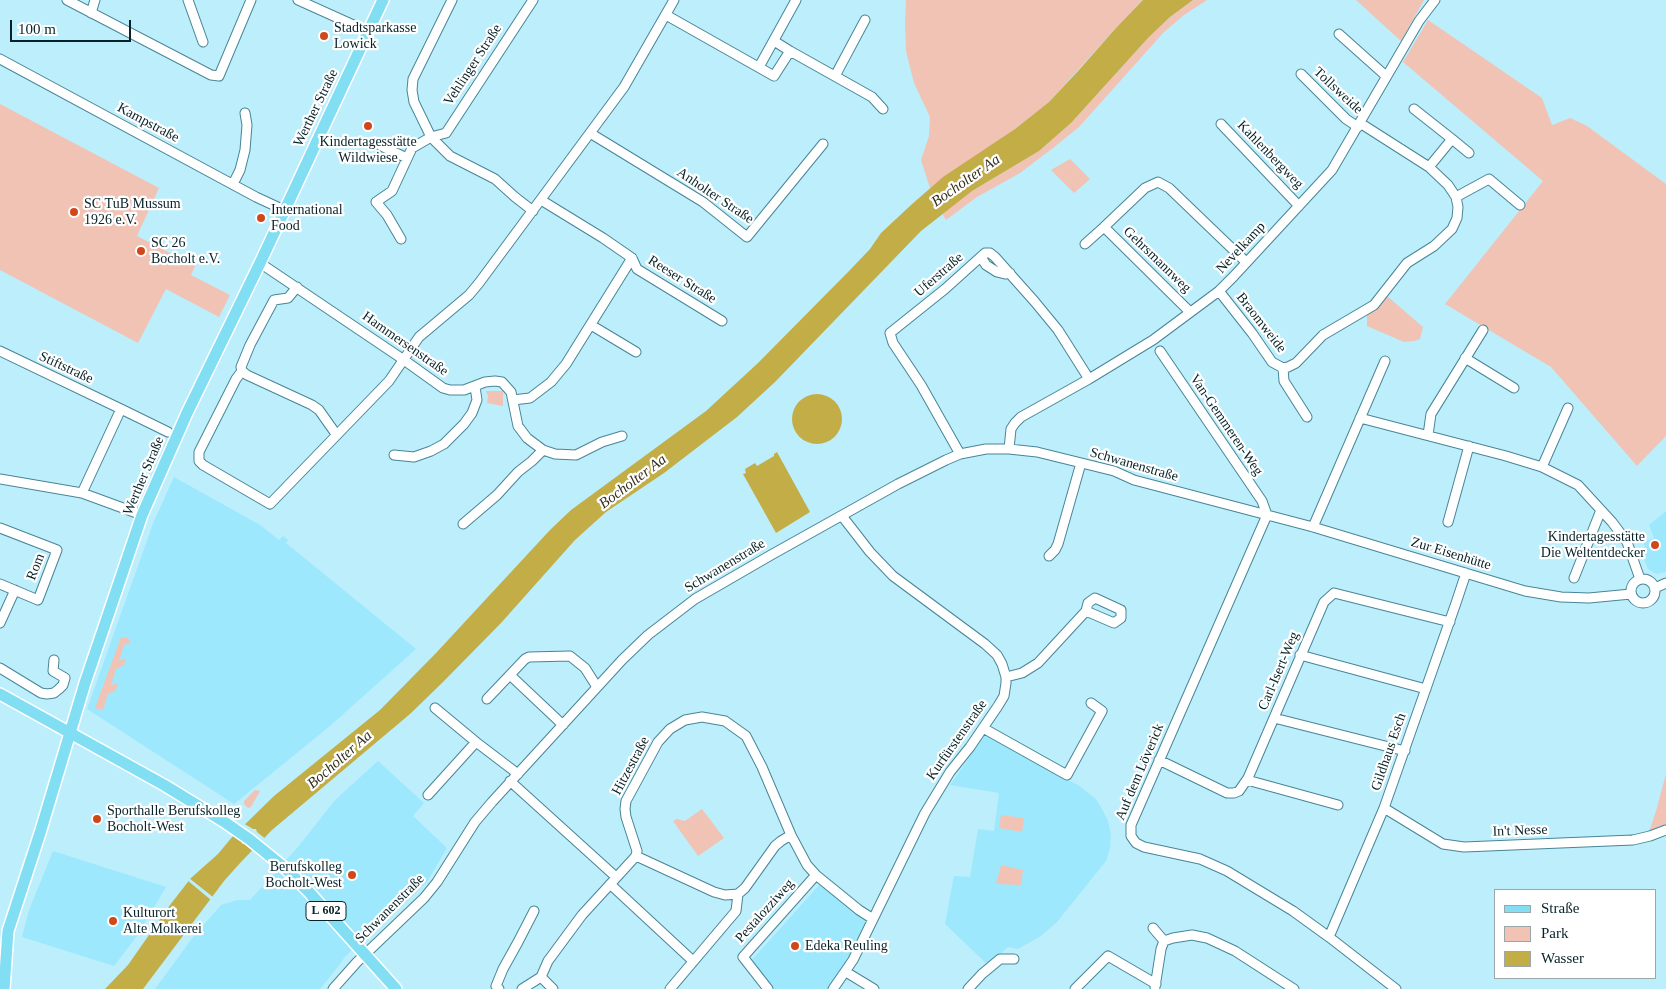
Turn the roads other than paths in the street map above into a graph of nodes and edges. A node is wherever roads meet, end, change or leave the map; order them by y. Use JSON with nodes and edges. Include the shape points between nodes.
{"nodes":[{"id":1,"x":67,"y":0,"type":"edge"},
{"id":2,"x":95,"y":0,"type":"edge"},
{"id":3,"x":188,"y":0,"type":"edge"},
{"id":4,"x":251,"y":0,"type":"edge"},
{"id":5,"x":298,"y":0,"type":"edge"},
{"id":6,"x":383,"y":0,"type":"edge"},
{"id":7,"x":452,"y":0,"type":"edge"},
{"id":8,"x":533,"y":0,"type":"edge"},
{"id":9,"x":674,"y":0,"type":"edge"},
{"id":10,"x":796,"y":0,"type":"edge"},
{"id":11,"x":1435,"y":0,"type":"edge"},
{"id":12,"x":91,"y":13,"type":"junction"},
{"id":13,"x":666,"y":15,"type":"junction"},
{"id":14,"x":865,"y":20,"type":"dead end"},
{"id":15,"x":369,"y":32,"type":"junction"},
{"id":16,"x":1339,"y":34,"type":"dead end"},
{"id":17,"x":774,"y":41,"type":"junction"},
{"id":18,"x":203,"y":42,"type":"dead end"},
{"id":19,"x":790,"y":51,"type":"junction"},
{"id":20,"x":0,"y":59,"type":"edge"},
{"id":21,"x":759,"y":67,"type":"junction"},
{"id":22,"x":1301,"y":74,"type":"dead end"},
{"id":23,"x":835,"y":76,"type":"junction"},
{"id":24,"x":1386,"y":76,"type":"junction"},
{"id":25,"x":883,"y":109,"type":"dead end"},
{"id":26,"x":1414,"y":109,"type":"dead end"},
{"id":27,"x":245,"y":114,"type":"dead end"},
{"id":28,"x":1221,"y":124,"type":"dead end"},
{"id":29,"x":1359,"y":125,"type":"junction"},
{"id":30,"x":590,"y":133,"type":"junction"},
{"id":31,"x":431,"y":137,"type":"junction"},
{"id":32,"x":1452,"y":139,"type":"junction"},
{"id":33,"x":823,"y":144,"type":"dead end"},
{"id":34,"x":381,"y":146,"type":"dead end"},
{"id":35,"x":1469,"y":153,"type":"dead end"},
{"id":36,"x":407,"y":158,"type":"junction"},
{"id":37,"x":1429,"y":167,"type":"junction"},
{"id":38,"x":234,"y":184,"type":"junction"},
{"id":39,"x":1456,"y":197,"type":"junction"},
{"id":40,"x":541,"y":200,"type":"junction"},
{"id":41,"x":1520,"y":205,"type":"dead end"},
{"id":42,"x":1300,"y":206,"type":"junction"},
{"id":43,"x":284,"y":210,"type":"junction"},
{"id":44,"x":533,"y":210,"type":"junction"},
{"id":45,"x":1104,"y":228,"type":"junction"},
{"id":46,"x":401,"y":239,"type":"dead end"},
{"id":47,"x":1085,"y":244,"type":"dead end"},
{"id":48,"x":632,"y":258,"type":"junction"},
{"id":49,"x":1246,"y":262,"type":"junction"},
{"id":50,"x":260,"y":263,"type":"junction"},
{"id":51,"x":296,"y":287,"type":"junction"},
{"id":52,"x":1219,"y":291,"type":"junction"},
{"id":53,"x":1190,"y":312,"type":"junction"},
{"id":54,"x":722,"y":321,"type":"dead end"},
{"id":55,"x":590,"y":325,"type":"junction"},
{"id":56,"x":1483,"y":330,"type":"dead end"},
{"id":57,"x":0,"y":351,"type":"edge"},
{"id":58,"x":1160,"y":351,"type":"dead end"},
{"id":59,"x":636,"y":352,"type":"dead end"},
{"id":60,"x":1465,"y":358,"type":"junction"},
{"id":61,"x":404,"y":360,"type":"junction"},
{"id":62,"x":1384,"y":361,"type":"dead end"},
{"id":63,"x":1283,"y":368,"type":"junction"},
{"id":64,"x":242,"y":371,"type":"junction"},
{"id":65,"x":1089,"y":379,"type":"junction"},
{"id":66,"x":476,"y":387,"type":"junction"},
{"id":67,"x":1514,"y":388,"type":"dead end"},
{"id":68,"x":513,"y":400,"type":"junction"},
{"id":69,"x":1568,"y":408,"type":"dead end"},
{"id":70,"x":121,"y":409,"type":"junction"},
{"id":71,"x":1307,"y":417,"type":"dead end"},
{"id":72,"x":1360,"y":418,"type":"junction"},
{"id":73,"x":168,"y":432,"type":"dead end"},
{"id":74,"x":336,"y":434,"type":"junction"},
{"id":75,"x":622,"y":436,"type":"dead end"},
{"id":76,"x":1428,"y":436,"type":"junction"},
{"id":77,"x":1469,"y":446,"type":"junction"},
{"id":78,"x":1009,"y":449,"type":"junction"},
{"id":79,"x":543,"y":450,"type":"junction"},
{"id":80,"x":960,"y":454,"type":"junction"},
{"id":81,"x":394,"y":455,"type":"dead end"},
{"id":82,"x":1081,"y":463,"type":"junction"},
{"id":83,"x":1542,"y":467,"type":"junction"},
{"id":84,"x":0,"y":480,"type":"edge"},
{"id":85,"x":82,"y":493,"type":"junction"},
{"id":86,"x":1601,"y":510,"type":"junction"},
{"id":87,"x":142,"y":515,"type":"junction"},
{"id":88,"x":1267,"y":515,"type":"junction"},
{"id":89,"x":842,"y":516,"type":"junction"},
{"id":90,"x":1448,"y":522,"type":"dead end"},
{"id":91,"x":463,"y":524,"type":"dead end"},
{"id":92,"x":1313,"y":527,"type":"junction"},
{"id":93,"x":0,"y":528,"type":"edge"},
{"id":94,"x":1049,"y":556,"type":"dead end"},
{"id":95,"x":1466,"y":572,"type":"junction"},
{"id":96,"x":1574,"y":578,"type":"dead end"},
{"id":97,"x":1640,"y":578,"type":"junction"},
{"id":98,"x":1666,"y":583,"type":"edge"},
{"id":99,"x":0,"y":584,"type":"edge"},
{"id":100,"x":1655,"y":588,"type":"junction"},
{"id":101,"x":15,"y":590,"type":"junction"},
{"id":102,"x":1631,"y":594,"type":"junction"},
{"id":103,"x":1086,"y":611,"type":"dead end"},
{"id":104,"x":1450,"y":622,"type":"junction"},
{"id":105,"x":0,"y":623,"type":"edge"},
{"id":106,"x":1300,"y":655,"type":"junction"},
{"id":107,"x":54,"y":660,"type":"dead end"},
{"id":108,"x":0,"y":668,"type":"edge"},
{"id":109,"x":510,"y":675,"type":"junction"},
{"id":110,"x":1006,"y":677,"type":"junction"},
{"id":111,"x":597,"y":687,"type":"junction"},
{"id":112,"x":1426,"y":689,"type":"junction"},
{"id":113,"x":0,"y":694,"type":"edge"},
{"id":114,"x":487,"y":699,"type":"dead end"},
{"id":115,"x":1091,"y":703,"type":"dead end"},
{"id":116,"x":435,"y":708,"type":"dead end"},
{"id":117,"x":1274,"y":718,"type":"junction"},
{"id":118,"x":563,"y":724,"type":"junction"},
{"id":119,"x":983,"y":728,"type":"junction"},
{"id":120,"x":70,"y":733,"type":"junction"},
{"id":121,"x":476,"y":742,"type":"junction"},
{"id":122,"x":1405,"y":751,"type":"junction"},
{"id":123,"x":1159,"y":760,"type":"junction"},
{"id":124,"x":518,"y":774,"type":"junction"},
{"id":125,"x":1247,"y":780,"type":"junction"},
{"id":126,"x":510,"y":782,"type":"junction"},
{"id":127,"x":428,"y":795,"type":"dead end"},
{"id":128,"x":1338,"y":805,"type":"dead end"},
{"id":129,"x":1384,"y":808,"type":"junction"},
{"id":130,"x":1666,"y":830,"type":"edge"},
{"id":131,"x":791,"y":835,"type":"junction"},
{"id":132,"x":636,"y":856,"type":"junction"},
{"id":133,"x":816,"y":875,"type":"junction"},
{"id":134,"x":613,"y":880,"type":"junction"},
{"id":135,"x":738,"y":894,"type":"junction"},
{"id":136,"x":534,"y":910,"type":"dead end"},
{"id":137,"x":872,"y":919,"type":"junction"},
{"id":138,"x":1153,"y":928,"type":"dead end"},
{"id":139,"x":1329,"y":937,"type":"junction"},
{"id":140,"x":1164,"y":941,"type":"junction"},
{"id":141,"x":364,"y":954,"type":"junction"},
{"id":142,"x":1014,"y":960,"type":"dead end"},
{"id":143,"x":693,"y":961,"type":"junction"},
{"id":144,"x":846,"y":972,"type":"junction"},
{"id":145,"x":541,"y":977,"type":"junction"},
{"id":146,"x":1156,"y":986,"type":"edge"},
{"id":147,"x":337,"y":988,"type":"edge"},
{"id":148,"x":4,"y":989,"type":"edge"},
{"id":149,"x":396,"y":989,"type":"edge"},
{"id":150,"x":499,"y":989,"type":"edge"},
{"id":151,"x":522,"y":989,"type":"edge"},
{"id":152,"x":553,"y":989,"type":"edge"},
{"id":153,"x":670,"y":989,"type":"edge"},
{"id":154,"x":768,"y":989,"type":"edge"},
{"id":155,"x":833,"y":989,"type":"edge"},
{"id":156,"x":874,"y":989,"type":"edge"},
{"id":157,"x":968,"y":989,"type":"edge"},
{"id":158,"x":1075,"y":989,"type":"edge"},
{"id":159,"x":1294,"y":989,"type":"edge"},
{"id":160,"x":1396,"y":989,"type":"edge"}],
"edges":[{"from":1,"to":12,"type":"street"},
{"from":2,"to":12,"type":"street"},
{"from":3,"to":18,"type":"street"},
{"from":4,"to":12,"type":"street","via":[[219,76],[211,75]]},
{"from":5,"to":15,"type":"street"},
{"from":6,"to":15,"type":"main road","name":"Werther Straße"},
{"from":7,"to":31,"type":"street","via":[[413,79],[414,102]]},
{"from":8,"to":31,"type":"street","name":"Vehlinger Straße","via":[[446,133]]},
{"from":9,"to":13,"type":"street"},
{"from":10,"to":17,"type":"street"},
{"from":11,"to":24,"type":"street","name":"Nevelkamp"},
{"from":13,"to":21,"type":"street"},
{"from":13,"to":30,"type":"street","via":[[624,87]]},
{"from":14,"to":23,"type":"street"},
{"from":15,"to":43,"type":"main road","name":"Werther Straße"},
{"from":16,"to":24,"type":"street"},
{"from":17,"to":19,"type":"street"},
{"from":17,"to":21,"type":"street"},
{"from":19,"to":21,"type":"street","via":[[774,76]]},
{"from":19,"to":23,"type":"street"},
{"from":20,"to":38,"type":"street","name":"Kampstraße"},
{"from":22,"to":29,"type":"street","name":"Tollsweide","via":[[1346,119]]},
{"from":23,"to":25,"type":"street","via":[[872,97]]},
{"from":24,"to":29,"type":"street","name":"Nevelkamp"},
{"from":26,"to":32,"type":"street"},
{"from":27,"to":38,"type":"street","via":[[245,150]]},
{"from":28,"to":42,"type":"street","name":"Kahlenbergweg"},
{"from":29,"to":37,"type":"street"},
{"from":29,"to":42,"type":"street","name":"Nevelkamp","via":[[1332,170]]},
{"from":30,"to":33,"type":"street","name":"Anholter Straße","via":[[703,202],[747,237]]},
{"from":30,"to":40,"type":"street"},
{"from":31,"to":36,"type":"street","name":"Vehlinger Straße","via":[[412,148]]},
{"from":31,"to":44,"type":"street","via":[[450,156],[495,179]]},
{"from":32,"to":35,"type":"street"},
{"from":32,"to":37,"type":"street"},
{"from":34,"to":36,"type":"street"},
{"from":36,"to":46,"type":"street","name":"Vehlinger Straße","via":[[392,191],[376,202]]},
{"from":37,"to":39,"type":"street"},
{"from":38,"to":43,"type":"street","name":"Kampstraße"},
{"from":39,"to":41,"type":"street","via":[[1489,179]]},
{"from":39,"to":63,"type":"street","name":"Braomweide","via":[[1457,218],[1444,237],[1407,263],[1374,305],[1323,335],[1296,362]]},
{"from":40,"to":44,"type":"street"},
{"from":40,"to":48,"type":"street","name":"Reeser Straße"},
{"from":42,"to":49,"type":"street","name":"Nevelkamp"},
{"from":43,"to":50,"type":"main road","name":"Werther Straße"},
{"from":44,"to":61,"type":"street","via":[[469,295],[419,337]]},
{"from":45,"to":47,"type":"street","name":"Gehrsmannweg"},
{"from":45,"to":49,"type":"street","name":"Gehrsmannweg","via":[[1145,188],[1158,182],[1169,188]]},
{"from":45,"to":53,"type":"street","name":"Gehrsmannweg"},
{"from":48,"to":54,"type":"street","name":"Reeser Straße","via":[[637,269]]},
{"from":48,"to":55,"type":"street","name":"Reeser Straße"},
{"from":49,"to":52,"type":"street","name":"Nevelkamp"},
{"from":50,"to":51,"type":"street","name":"Hammersenstraße"},
{"from":50,"to":87,"type":"main road","name":"Werther Straße","via":[[187,413]]},
{"from":51,"to":61,"type":"street","name":"Hammersenstraße"},
{"from":51,"to":64,"type":"street","via":[[288,298],[274,300],[250,345]]},
{"from":52,"to":53,"type":"street","name":"Nevelkamp"},
{"from":52,"to":63,"type":"street","name":"Braomweide","via":[[1272,362]]},
{"from":53,"to":65,"type":"street","name":"Nevelkamp","via":[[1153,340]]},
{"from":55,"to":59,"type":"street"},
{"from":55,"to":68,"type":"street","name":"Reeser Straße","via":[[551,382],[530,398]]},
{"from":56,"to":60,"type":"street"},
{"from":57,"to":70,"type":"street","name":"Stiftstraße"},
{"from":58,"to":88,"type":"street","name":"Van-Gemmeren-Weg","via":[[1262,501]]},
{"from":60,"to":67,"type":"street"},
{"from":60,"to":76,"type":"street","via":[[1431,414]]},
{"from":61,"to":66,"type":"street","name":"Hammersenstraße","via":[[443,388],[464,390]]},
{"from":61,"to":74,"type":"street","via":[[389,381]]},
{"from":62,"to":72,"type":"street"},
{"from":63,"to":71,"type":"street","name":"Braomweide","via":[[1284,381]]},
{"from":64,"to":74,"type":"street","via":[[312,405]]},
{"from":64,"to":74,"type":"street","via":[[199,452],[199,461],[203,465],[270,504]]},
{"from":65,"to":78,"type":"street","name":"Nevelkamp","via":[[1014,423]]},
{"from":65,"to":80,"type":"street","name":"Uferstraße","via":[[1058,330],[1010,273],[985,253],[890,333]]},
{"from":66,"to":68,"type":"street","name":"Hammersenstraße","via":[[485,382],[502,382]]},
{"from":66,"to":81,"type":"street","via":[[477,400],[472,413],[444,444],[414,457]]},
{"from":68,"to":79,"type":"street","name":"Hammersenstraße","via":[[518,426]]},
{"from":69,"to":83,"type":"street"},
{"from":70,"to":73,"type":"street","name":"Stiftstraße"},
{"from":70,"to":85,"type":"street"},
{"from":72,"to":76,"type":"street"},
{"from":72,"to":92,"type":"street"},
{"from":75,"to":79,"type":"street","name":"Hammersenstraße","via":[[576,455]]},
{"from":76,"to":77,"type":"street"},
{"from":77,"to":83,"type":"street"},
{"from":77,"to":90,"type":"street"},
{"from":78,"to":80,"type":"street","name":"Schwanenstraße"},
{"from":78,"to":82,"type":"street","name":"Schwanenstraße"},
{"from":79,"to":91,"type":"street"},
{"from":80,"to":89,"type":"street","name":"Schwanenstraße"},
{"from":82,"to":88,"type":"street","name":"Schwanenstraße"},
{"from":82,"to":94,"type":"street","via":[[1058,544]]},
{"from":83,"to":86,"type":"street","via":[[1578,485]]},
{"from":84,"to":85,"type":"street"},
{"from":85,"to":87,"type":"street"},
{"from":86,"to":96,"type":"street"},
{"from":86,"to":97,"type":"street","via":[[1627,542]]},
{"from":87,"to":120,"type":"main road","name":"Werther Straße"},
{"from":88,"to":92,"type":"street","name":"Zur Eisenhütte"},
{"from":88,"to":123,"type":"street","name":"Auf dem Löverick"},
{"from":89,"to":110,"type":"street","via":[[892,576],[997,655]]},
{"from":89,"to":111,"type":"street","name":"Schwanenstraße","via":[[695,599],[648,635]]},
{"from":92,"to":95,"type":"street","name":"Zur Eisenhütte"},
{"from":93,"to":101,"type":"street","name":"Rom","via":[[57,550],[38,600]]},
{"from":95,"to":102,"type":"street","name":"Zur Eisenhütte","via":[[1525,592],[1561,597]]},
{"from":95,"to":104,"type":"street","name":"Gildhaus Esch"},
{"from":97,"to":100,"type":"street","via":[[1650,580]]},
{"from":97,"to":102,"type":"street","via":[[1632,584]]},
{"from":98,"to":100,"type":"street","name":"Zur Eisenhütte"},
{"from":99,"to":101,"type":"street","name":"Rom"},
{"from":100,"to":102,"type":"street","name":"Zur Eisenhütte","via":[[1653,597],[1646,602],[1636,601]]},
{"from":101,"to":105,"type":"street","name":"Rom"},
{"from":103,"to":110,"type":"street","via":[[1038,663],[1022,673]]},
{"from":104,"to":106,"type":"street","name":"Carl-Isert-Weg","via":[[1334,593],[1324,602]]},
{"from":104,"to":112,"type":"street","name":"Gildhaus Esch"},
{"from":106,"to":112,"type":"street"},
{"from":106,"to":117,"type":"street","name":"Carl-Isert-Weg"},
{"from":107,"to":108,"type":"street","via":[[53,671],[65,678],[63,685],[54,693],[40,693]]},
{"from":109,"to":111,"type":"street","via":[[529,657],[570,656],[585,668]]},
{"from":109,"to":114,"type":"street"},
{"from":109,"to":118,"type":"street"},
{"from":110,"to":119,"type":"street","name":"Kurfürstenstraße","via":[[1004,696]]},
{"from":111,"to":118,"type":"street","name":"Schwanenstraße"},
{"from":112,"to":122,"type":"street","name":"Gildhaus Esch"},
{"from":113,"to":120,"type":"main road","number":"L 602"},
{"from":115,"to":119,"type":"street","via":[[1102,710],[1067,775]]},
{"from":116,"to":121,"type":"street"},
{"from":117,"to":122,"type":"street"},
{"from":117,"to":125,"type":"street","name":"Carl-Isert-Weg"},
{"from":118,"to":124,"type":"street","name":"Schwanenstraße"},
{"from":119,"to":137,"type":"street","name":"Kurfürstenstraße","via":[[925,813]]},
{"from":120,"to":141,"type":"main road","number":"L 602","via":[[223,821],[267,852],[308,891]]},
{"from":120,"to":148,"type":"main road","name":"Werther Straße","via":[[8,931]]},
{"from":121,"to":124,"type":"street"},
{"from":121,"to":127,"type":"street"},
{"from":122,"to":129,"type":"street","name":"Gildhaus Esch"},
{"from":123,"to":125,"type":"street","via":[[1227,793],[1239,791]]},
{"from":123,"to":139,"type":"street","name":"Auf dem Löverick","via":[[1130,831],[1133,840],[1144,846],[1200,859],[1227,871]]},
{"from":124,"to":126,"type":"street","name":"Schwanenstraße"},
{"from":125,"to":128,"type":"street"},
{"from":126,"to":134,"type":"street"},
{"from":126,"to":141,"type":"street","name":"Schwanenstraße","via":[[475,822],[424,898]]},
{"from":129,"to":130,"type":"street","name":"In't Nesse","via":[[1443,844],[1464,847],[1633,840]]},
{"from":129,"to":139,"type":"street","name":"Gildhaus Esch"},
{"from":131,"to":132,"type":"street","name":"Hitzestraße","via":[[746,736],[725,721],[702,717],[685,720],[663,735],[630,792],[625,809]]},
{"from":131,"to":133,"type":"street","name":"Hitzestraße"},
{"from":131,"to":135,"type":"street","via":[[774,846]]},
{"from":132,"to":134,"type":"street"},
{"from":132,"to":135,"type":"street","via":[[714,892]]},
{"from":133,"to":137,"type":"street","name":"Hitzestraße"},
{"from":133,"to":154,"type":"street","name":"Pestalozziweg","via":[[743,956]]},
{"from":134,"to":143,"type":"street"},
{"from":134,"to":145,"type":"street","via":[[582,915],[548,961]]},
{"from":135,"to":143,"type":"street","via":[[736,911]]},
{"from":136,"to":150,"type":"street","via":[[503,969],[496,986]]},
{"from":137,"to":144,"type":"street","name":"Kurfürstenstraße"},
{"from":138,"to":140,"type":"street"},
{"from":139,"to":160,"type":"street","name":"Auf dem Löverick"},
{"from":140,"to":146,"type":"street"},
{"from":140,"to":159,"type":"street","via":[[1192,935],[1207,938],[1236,951]]},
{"from":141,"to":147,"type":"street","name":"Schwanenstraße"},
{"from":141,"to":149,"type":"main road","number":"L 602"},
{"from":142,"to":157,"type":"street","via":[[1000,959]]},
{"from":143,"to":153,"type":"street"},
{"from":144,"to":155,"type":"street","name":"Kurfürstenstraße"},
{"from":144,"to":156,"type":"street"},
{"from":145,"to":151,"type":"street"},
{"from":145,"to":152,"type":"street"},
{"from":146,"to":158,"type":"street","via":[[1108,956]]}]}
